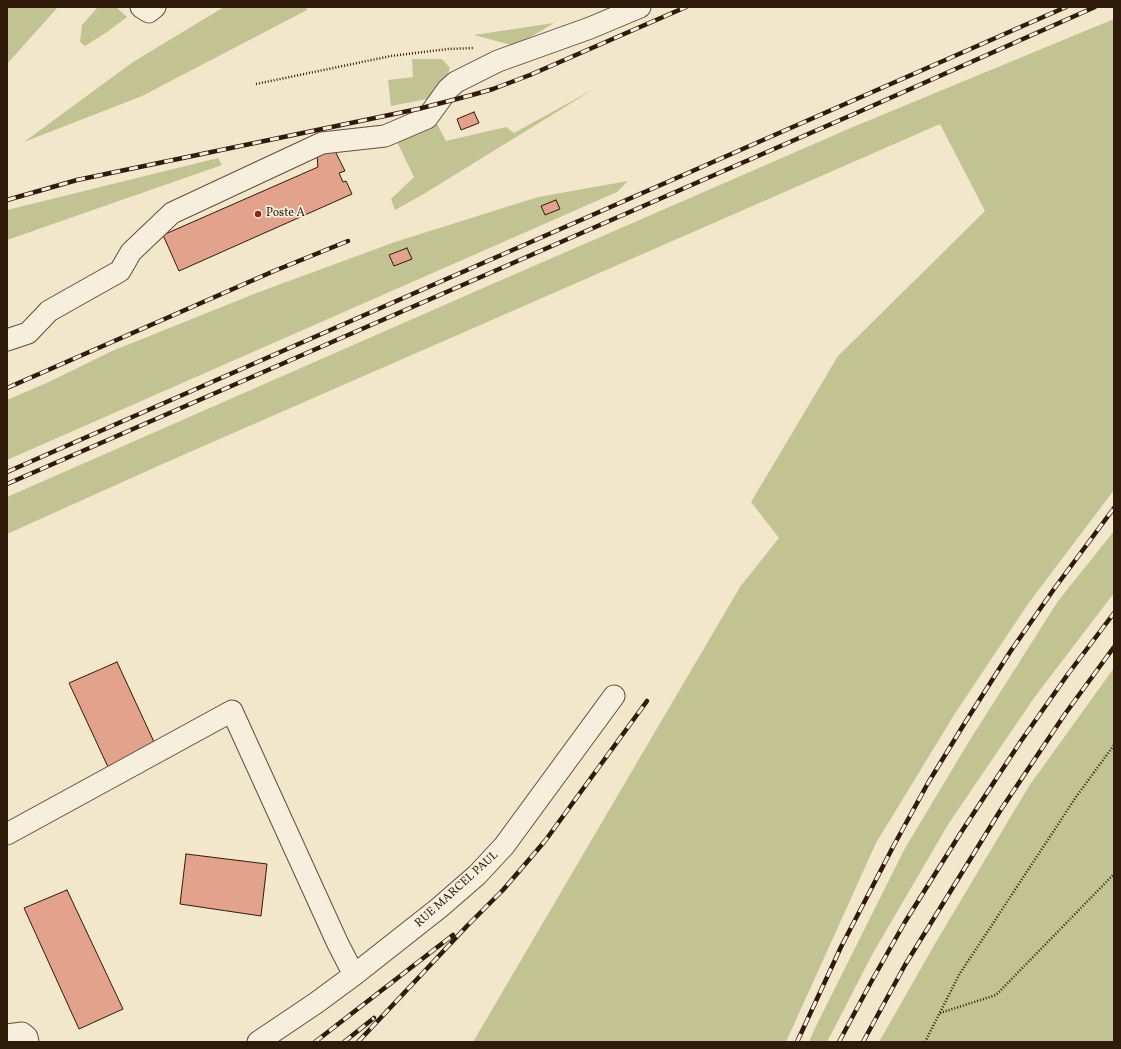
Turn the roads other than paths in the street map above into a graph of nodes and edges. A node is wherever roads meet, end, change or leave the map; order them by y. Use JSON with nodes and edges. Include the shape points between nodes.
{"nodes":[{"id":1,"x":142,"y":7,"type":"edge"},
{"id":2,"x":155,"y":7,"type":"edge"},
{"id":3,"x":640,"y":7,"type":"edge"},
{"id":4,"x":7,"y":340,"type":"edge"},
{"id":5,"x":614,"y":696,"type":"dead end"},
{"id":6,"x":7,"y":834,"type":"edge"},
{"id":7,"x":354,"y":975,"type":"junction"},
{"id":8,"x":7,"y":1035,"type":"edge"},
{"id":9,"x":28,"y":1042,"type":"edge"},
{"id":10,"x":258,"y":1042,"type":"edge"}],
"edges":[{"from":1,"to":2,"type":"street","via":[[149,12]]},
{"from":3,"to":4,"type":"street","via":[[498,61],[456,82],[427,118],[385,136],[322,143],[172,213],[131,252],[120,271],[49,311],[28,333]]},
{"from":5,"to":7,"type":"street","name":"RUE MARCEL PAUL","via":[[492,859],[439,908]]},
{"from":6,"to":7,"type":"street","via":[[232,711]]},
{"from":7,"to":10,"type":"street","name":"RUE MARCEL PAUL"},
{"from":8,"to":9,"type":"street","via":[[22,1034],[27,1037]]}]}
